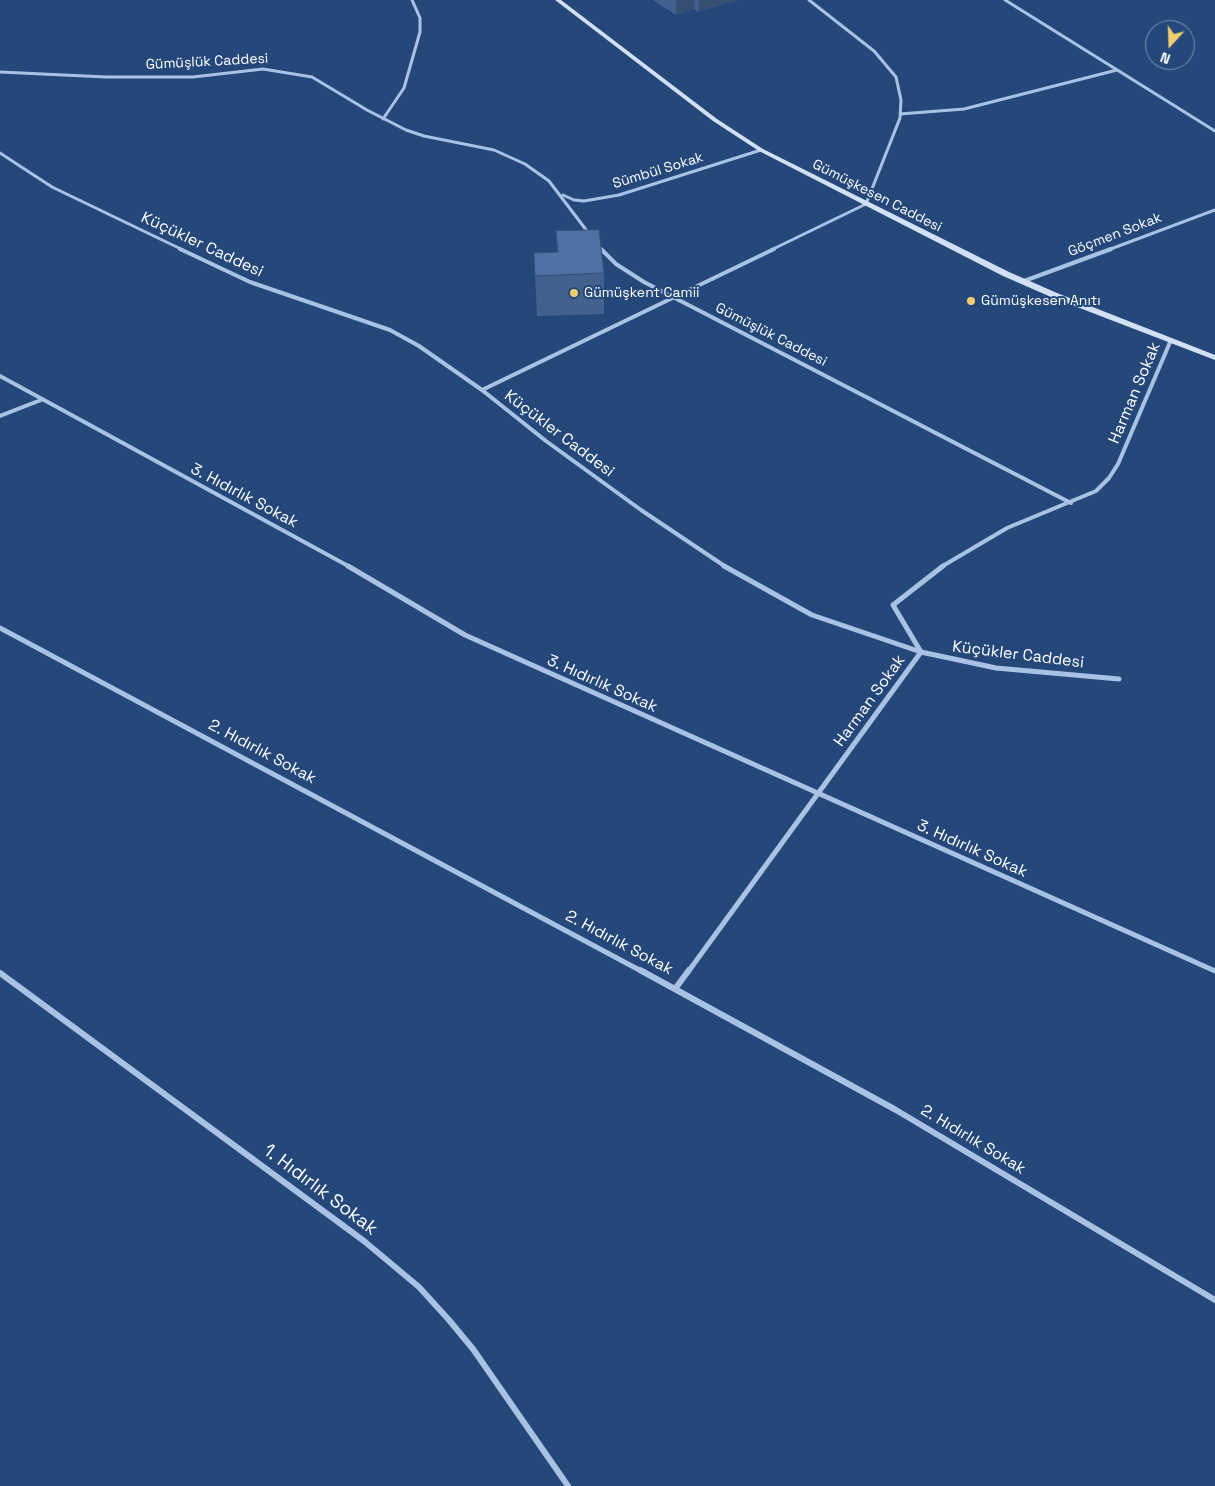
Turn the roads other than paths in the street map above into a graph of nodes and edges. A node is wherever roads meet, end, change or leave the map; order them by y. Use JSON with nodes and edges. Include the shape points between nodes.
{"nodes":[{"id":1,"x":412,"y":0,"type":"edge"},
{"id":2,"x":558,"y":0,"type":"edge"},
{"id":3,"x":809,"y":0,"type":"edge"},
{"id":4,"x":1006,"y":0,"type":"edge"},
{"id":5,"x":1117,"y":70,"type":"junction"},
{"id":6,"x":0,"y":72,"type":"edge"},
{"id":7,"x":900,"y":114,"type":"junction"},
{"id":8,"x":383,"y":119,"type":"junction"},
{"id":9,"x":1215,"y":131,"type":"edge"},
{"id":10,"x":761,"y":150,"type":"junction"},
{"id":11,"x":0,"y":153,"type":"edge"},
{"id":12,"x":561,"y":195,"type":"junction"},
{"id":13,"x":866,"y":204,"type":"junction"},
{"id":14,"x":1215,"y":210,"type":"edge"},
{"id":15,"x":1024,"y":282,"type":"junction"},
{"id":16,"x":673,"y":298,"type":"junction"},
{"id":17,"x":1171,"y":340,"type":"junction"},
{"id":18,"x":1215,"y":358,"type":"edge"},
{"id":19,"x":0,"y":376,"type":"edge"},
{"id":20,"x":482,"y":390,"type":"junction"},
{"id":21,"x":41,"y":400,"type":"junction"},
{"id":22,"x":0,"y":416,"type":"edge"},
{"id":23,"x":1071,"y":503,"type":"junction"},
{"id":24,"x":0,"y":628,"type":"edge"},
{"id":25,"x":921,"y":652,"type":"junction"},
{"id":26,"x":1119,"y":679,"type":"dead end"},
{"id":27,"x":817,"y":794,"type":"junction"},
{"id":28,"x":1215,"y":972,"type":"edge"},
{"id":29,"x":0,"y":973,"type":"edge"},
{"id":30,"x":675,"y":989,"type":"junction"},
{"id":31,"x":1215,"y":1300,"type":"edge"},
{"id":32,"x":568,"y":1486,"type":"edge"}],
"edges":[{"from":1,"to":8,"type":"street","via":[[420,18],[420,32],[404,88]]},
{"from":2,"to":10,"type":"street","name":"Gümüşkesen Caddesi","via":[[715,120]]},
{"from":3,"to":7,"type":"street","via":[[886,63],[896,77]]},
{"from":4,"to":5,"type":"street"},
{"from":5,"to":7,"type":"street","via":[[964,108]]},
{"from":5,"to":9,"type":"street"},
{"from":6,"to":8,"type":"street","name":"Gümüşlük Caddesi","via":[[171,77],[247,69],[279,70],[323,82]]},
{"from":7,"to":13,"type":"street"},
{"from":8,"to":12,"type":"street","name":"Gümüşlük Caddesi","via":[[424,136],[510,156],[538,172]]},
{"from":10,"to":12,"type":"street","name":"Sümbül Sokak","via":[[619,196],[584,201]]},
{"from":10,"to":13,"type":"street","name":"Gümüşkesen Caddesi"},
{"from":11,"to":20,"type":"street","name":"Küçükler Caddesi","via":[[52,187],[250,282],[390,330]]},
{"from":12,"to":16,"type":"street","name":"Gümüşlük Caddesi","via":[[594,242],[616,264]]},
{"from":13,"to":15,"type":"street","name":"Gümüşkesen Caddesi"},
{"from":13,"to":16,"type":"street"},
{"from":14,"to":15,"type":"street","name":"Göçmen Sokak"},
{"from":15,"to":17,"type":"street","name":"Gümüşkesen Caddesi"},
{"from":16,"to":20,"type":"street"},
{"from":16,"to":23,"type":"street","name":"Gümüşlük Caddesi"},
{"from":17,"to":18,"type":"street","name":"Gümüşkesen Caddesi"},
{"from":17,"to":23,"type":"street","name":"Harman Sokak","via":[[1118,464],[1096,491]]},
{"from":19,"to":21,"type":"street","name":"3. Hıdırlık Sokak"},
{"from":20,"to":25,"type":"street","name":"Küçükler Caddesi","via":[[546,441],[707,556],[755,585],[812,615]]},
{"from":21,"to":22,"type":"street"},
{"from":21,"to":27,"type":"street","name":"3. Hıdırlık Sokak","via":[[348,566],[465,636]]},
{"from":23,"to":25,"type":"street","name":"Harman Sokak","via":[[1007,528],[947,563],[893,605]]},
{"from":24,"to":30,"type":"street","name":"2. Hıdırlık Sokak"},
{"from":25,"to":26,"type":"street","name":"Küçükler Caddesi","via":[[996,668]]},
{"from":25,"to":27,"type":"street","name":"Harman Sokak"},
{"from":27,"to":28,"type":"street","name":"3. Hıdırlık Sokak"},
{"from":27,"to":30,"type":"street","name":"Harman Sokak"},
{"from":29,"to":32,"type":"street","name":"1. Hıdırlık Sokak","via":[[364,1241],[419,1287],[473,1349]]},
{"from":30,"to":31,"type":"street","name":"2. Hıdırlık Sokak","via":[[896,1110]]}]}
